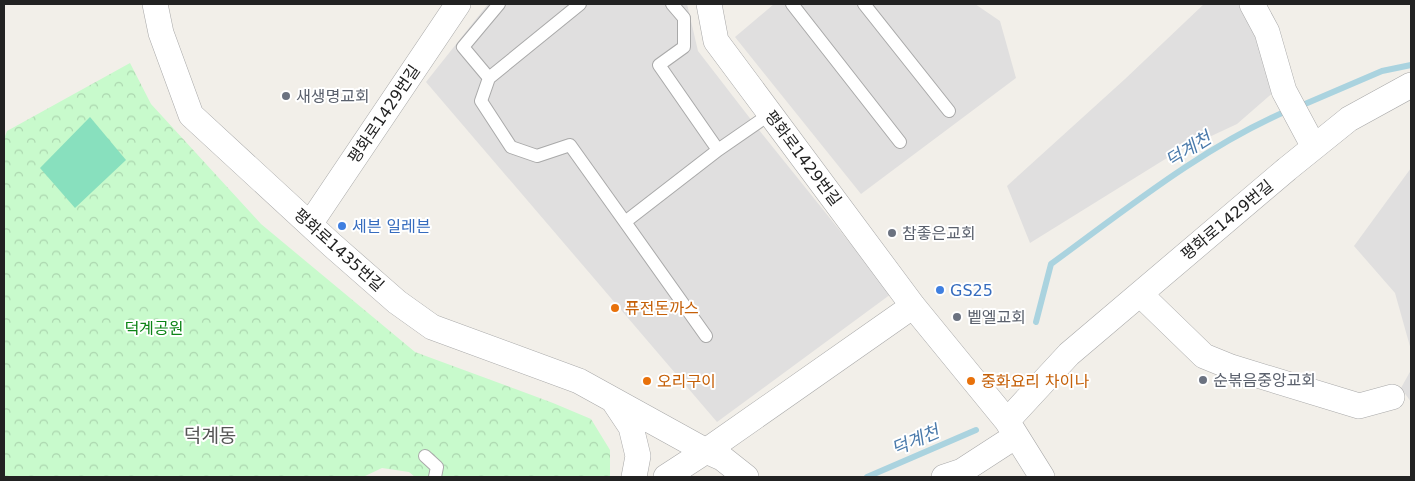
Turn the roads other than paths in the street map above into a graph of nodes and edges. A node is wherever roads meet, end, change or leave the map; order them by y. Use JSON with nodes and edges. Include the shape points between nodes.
{"nodes":[{"id":1,"x":155,"y":4,"type":"edge"},
{"id":2,"x":458,"y":4,"type":"edge"},
{"id":3,"x":499,"y":4,"type":"edge"},
{"id":4,"x":580,"y":4,"type":"edge"},
{"id":5,"x":672,"y":4,"type":"edge"},
{"id":6,"x":708,"y":4,"type":"edge"},
{"id":7,"x":792,"y":4,"type":"edge"},
{"id":8,"x":864,"y":4,"type":"edge"},
{"id":9,"x":1252,"y":4,"type":"edge"},
{"id":10,"x":489,"y":78,"type":"junction"},
{"id":11,"x":1411,"y":85,"type":"edge"},
{"id":12,"x":949,"y":111,"type":"dead end"},
{"id":13,"x":770,"y":114,"type":"junction"},
{"id":14,"x":900,"y":142,"type":"dead end"},
{"id":15,"x":1314,"y":147,"type":"junction"},
{"id":16,"x":718,"y":150,"type":"junction"},
{"id":17,"x":625,"y":222,"type":"junction"},
{"id":18,"x":310,"y":224,"type":"junction"},
{"id":19,"x":1140,"y":294,"type":"junction"},
{"id":20,"x":912,"y":306,"type":"junction"},
{"id":21,"x":706,"y":336,"type":"dead end"},
{"id":22,"x":1392,"y":397,"type":"dead end"},
{"id":23,"x":614,"y":400,"type":"junction"},
{"id":24,"x":1012,"y":428,"type":"junction"},
{"id":25,"x":706,"y":451,"type":"junction"},
{"id":26,"x":425,"y":456,"type":"dead end"},
{"id":27,"x":435,"y":477,"type":"edge"},
{"id":28,"x":634,"y":477,"type":"edge"},
{"id":29,"x":666,"y":477,"type":"edge"},
{"id":30,"x":746,"y":477,"type":"edge"},
{"id":31,"x":944,"y":477,"type":"edge"},
{"id":32,"x":1042,"y":477,"type":"edge"}],
"edges":[{"from":1,"to":18,"type":"street","name":"평화로1435번길","via":[[161,33],[191,115]]},
{"from":2,"to":18,"type":"street","name":"평화로1429번길"},
{"from":3,"to":10,"type":"lane","via":[[462,47]]},
{"from":4,"to":10,"type":"lane"},
{"from":5,"to":16,"type":"lane","via":[[684,18],[684,47],[658,66]]},
{"from":6,"to":13,"type":"street","name":"평화로1429번길","via":[[716,41]]},
{"from":7,"to":14,"type":"lane"},
{"from":8,"to":12,"type":"lane"},
{"from":9,"to":15,"type":"street","via":[[1267,32],[1284,91]]},
{"from":10,"to":17,"type":"lane","via":[[481,101],[511,148],[538,156],[570,145]]},
{"from":11,"to":15,"type":"street","name":"평화로1429번길","via":[[1349,119]]},
{"from":13,"to":16,"type":"lane"},
{"from":13,"to":20,"type":"street","name":"평화로1429번길"},
{"from":15,"to":19,"type":"street","name":"평화로1429번길"},
{"from":16,"to":17,"type":"lane"},
{"from":17,"to":21,"type":"lane"},
{"from":18,"to":23,"type":"street","name":"평화로1435번길","via":[[397,302],[432,327],[579,381]]},
{"from":19,"to":22,"type":"street","via":[[1204,356],[1358,406]]},
{"from":19,"to":24,"type":"street","name":"평화로1429번길","via":[[1069,354]]},
{"from":20,"to":24,"type":"street","name":"평화로1429번길"},
{"from":20,"to":25,"type":"street"},
{"from":23,"to":25,"type":"street","name":"평화로1435번길"},
{"from":23,"to":28,"type":"street","name":"평화로1435번길","via":[[631,427],[638,456]]},
{"from":24,"to":31,"type":"street","via":[[962,471]]},
{"from":24,"to":32,"type":"street","name":"평화로1429번길"},
{"from":25,"to":29,"type":"street"},
{"from":25,"to":30,"type":"street","name":"평화로1435번길","via":[[722,458]]},
{"from":26,"to":27,"type":"lane","via":[[437,467]]}]}
